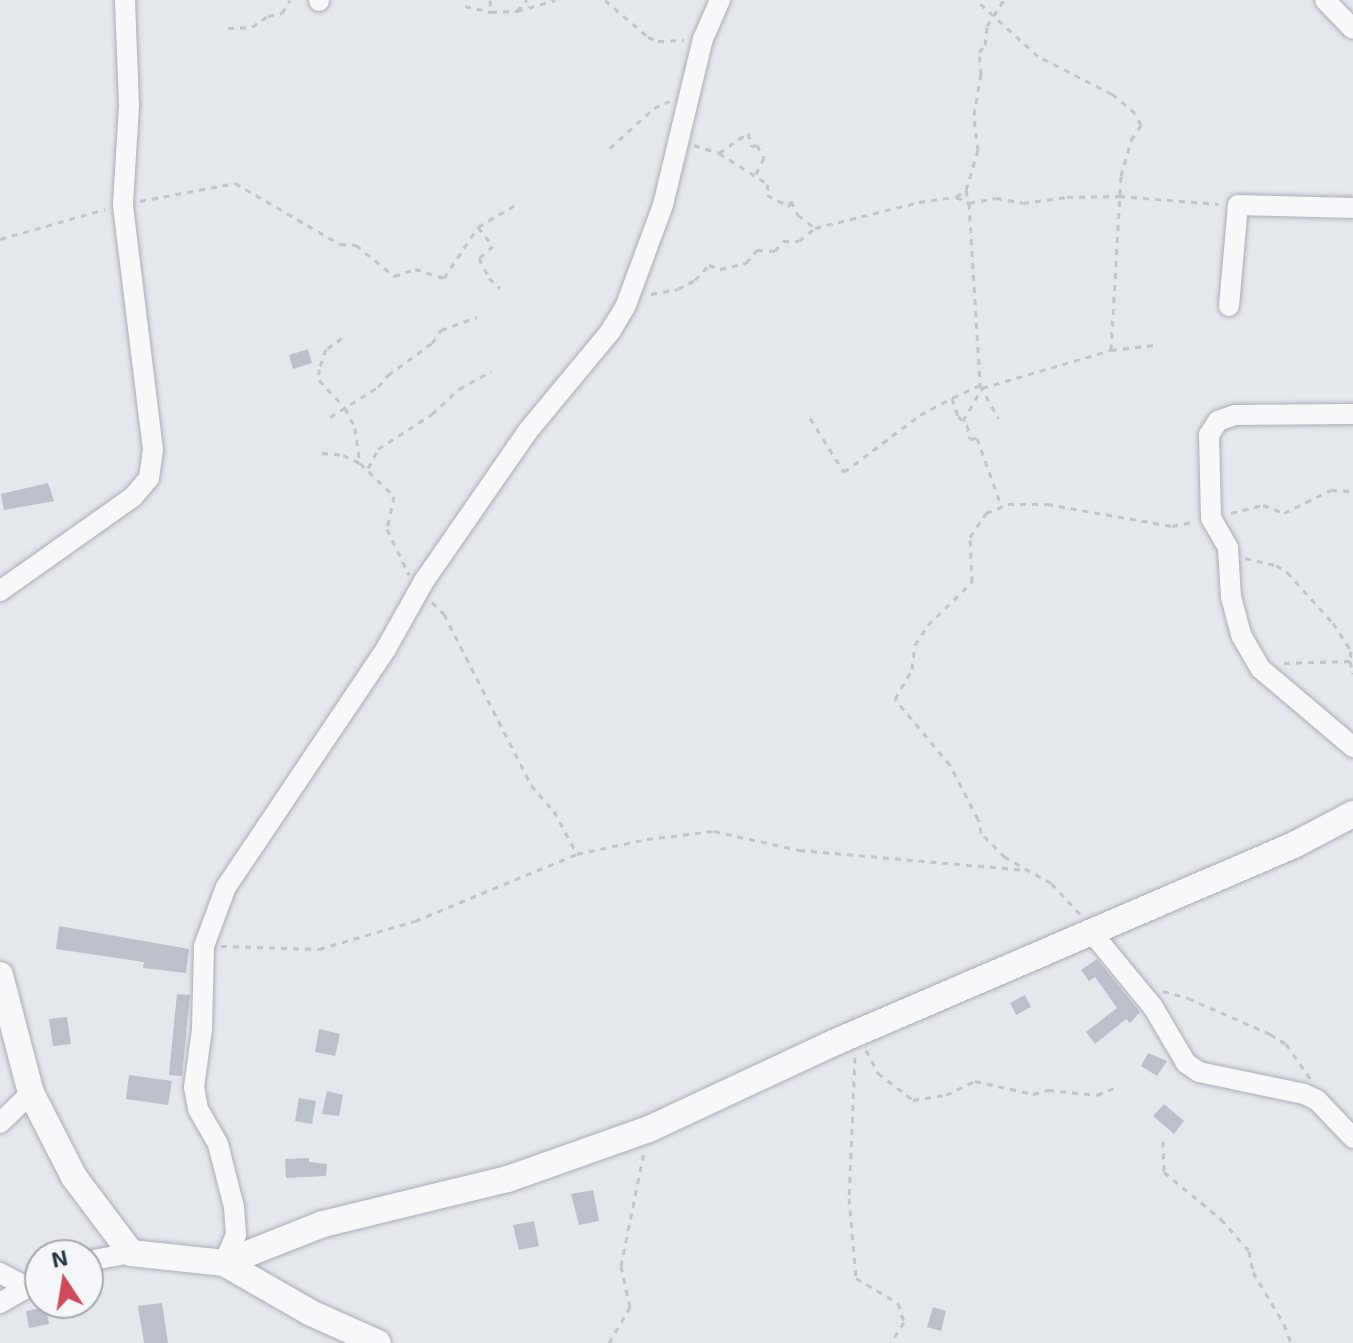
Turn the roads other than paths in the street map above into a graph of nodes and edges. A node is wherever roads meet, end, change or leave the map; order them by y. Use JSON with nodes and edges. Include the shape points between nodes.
{"nodes":[{"id":1,"x":125,"y":0,"type":"edge"},
{"id":2,"x":720,"y":0,"type":"edge"},
{"id":3,"x":1325,"y":0,"type":"edge"},
{"id":4,"x":1353,"y":29,"type":"edge"},
{"id":5,"x":1353,"y":208,"type":"edge"},
{"id":6,"x":1229,"y":306,"type":"dead end"},
{"id":7,"x":1353,"y":414,"type":"edge"},
{"id":8,"x":0,"y":591,"type":"edge"},
{"id":9,"x":1353,"y":747,"type":"edge"},
{"id":10,"x":1353,"y":814,"type":"edge"},
{"id":11,"x":1093,"y":934,"type":"junction"},
{"id":12,"x":0,"y":975,"type":"edge"},
{"id":13,"x":31,"y":1093,"type":"junction"},
{"id":14,"x":0,"y":1123,"type":"edge"},
{"id":15,"x":1353,"y":1138,"type":"edge"},
{"id":16,"x":131,"y":1253,"type":"junction"},
{"id":17,"x":104,"y":1258,"type":"edge"},
{"id":18,"x":224,"y":1263,"type":"junction"},
{"id":19,"x":0,"y":1273,"type":"edge"},
{"id":20,"x":24,"y":1281,"type":"edge"},
{"id":21,"x":24,"y":1289,"type":"edge"},
{"id":22,"x":0,"y":1303,"type":"edge"},
{"id":23,"x":378,"y":1343,"type":"edge"}],
"edges":[{"from":1,"to":8,"type":"street","via":[[129,105],[123,204],[153,450],[149,478],[133,497]]},
{"from":2,"to":18,"type":"street","via":[[703,39],[663,205],[626,305],[527,432],[424,581],[387,647],[226,887],[204,946],[194,1087],[198,1109],[218,1144],[234,1207],[236,1235]]},
{"from":3,"to":4,"type":"street"},
{"from":5,"to":6,"type":"street","via":[[1238,205]]},
{"from":7,"to":9,"type":"street","via":[[1235,415],[1218,421],[1209,435],[1211,518],[1228,548],[1231,597],[1241,635],[1261,669]]},
{"from":10,"to":11,"type":"street"},
{"from":11,"to":15,"type":"street","via":[[1134,983],[1186,1063],[1199,1072],[1304,1094],[1317,1100]]},
{"from":11,"to":18,"type":"street","via":[[856,1033],[649,1129],[508,1179],[323,1224]]},
{"from":12,"to":13,"type":"street"},
{"from":13,"to":14,"type":"street"},
{"from":13,"to":16,"type":"street","via":[[74,1177]]},
{"from":16,"to":17,"type":"street"},
{"from":16,"to":18,"type":"street"},
{"from":18,"to":23,"type":"street","via":[[311,1313]]},
{"from":19,"to":20,"type":"street"},
{"from":21,"to":22,"type":"street"}]}
